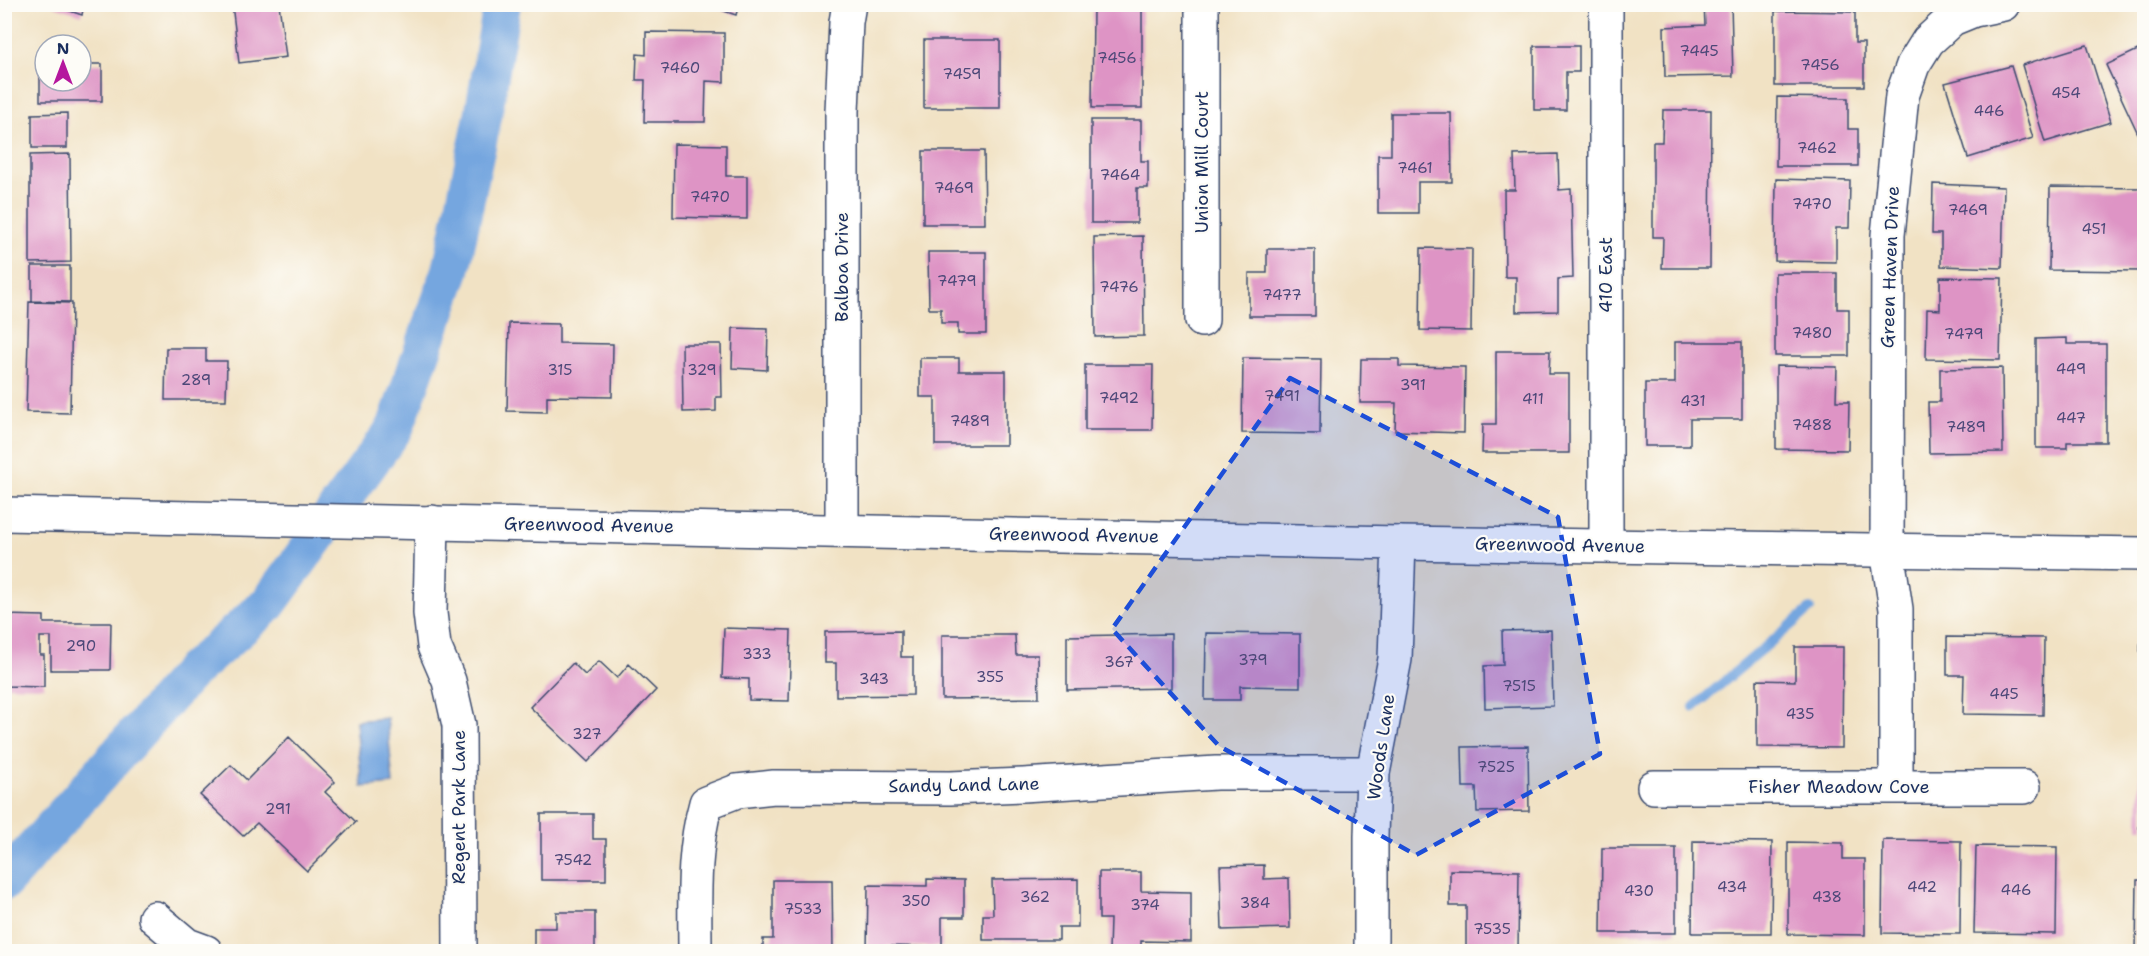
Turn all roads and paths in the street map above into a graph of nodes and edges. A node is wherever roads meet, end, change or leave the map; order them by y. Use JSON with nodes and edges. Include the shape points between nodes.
{"nodes":[{"id":1,"x":849,"y":4,"type":"edge"},
{"id":2,"x":1202,"y":4,"type":"edge"},
{"id":3,"x":1606,"y":4,"type":"edge"},
{"id":4,"x":2003,"y":4,"type":"edge"},
{"id":5,"x":1949,"y":12,"type":"edge"},
{"id":6,"x":1202,"y":320,"type":"dead end"},
{"id":7,"x":4,"y":514,"type":"edge"},
{"id":8,"x":432,"y":522,"type":"junction"},
{"id":9,"x":842,"y":530,"type":"junction"},
{"id":10,"x":1399,"y":543,"type":"junction"},
{"id":11,"x":1606,"y":545,"type":"junction"},
{"id":12,"x":1887,"y":550,"type":"junction"},
{"id":13,"x":2145,"y":554,"type":"edge"},
{"id":14,"x":1373,"y":773,"type":"junction"},
{"id":15,"x":1654,"y":787,"type":"dead end"},
{"id":16,"x":1896,"y":787,"type":"junction"},
{"id":17,"x":2024,"y":787,"type":"dead end"},
{"id":18,"x":155,"y":918,"type":"dead end"},
{"id":19,"x":206,"y":951,"type":"edge"},
{"id":20,"x":460,"y":951,"type":"edge"},
{"id":21,"x":695,"y":951,"type":"edge"},
{"id":22,"x":1371,"y":951,"type":"edge"}],
"edges":[{"from":1,"to":9,"type":"street","name":"Balboa Drive","via":[[842,111]]},
{"from":2,"to":6,"type":"street","name":"Union Mill Court"},
{"from":3,"to":11,"type":"street","name":"410 East"},
{"from":4,"to":5,"type":"street","name":"Green Haven Drive"},
{"from":5,"to":12,"type":"street","name":"Green Haven Drive","via":[[1913,64],[1902,96],[1888,235]]},
{"from":7,"to":8,"type":"street","name":"Greenwood Avenue"},
{"from":8,"to":9,"type":"street","name":"Greenwood Avenue"},
{"from":8,"to":20,"type":"street","name":"Regent Park Lane","via":[[430,613],[434,646],[449,681],[459,725]]},
{"from":9,"to":10,"type":"street","name":"Greenwood Avenue"},
{"from":10,"to":11,"type":"street","name":"Greenwood Avenue"},
{"from":10,"to":14,"type":"street","name":"Woods Lane","via":[[1395,659]]},
{"from":11,"to":12,"type":"street","name":"Greenwood Avenue"},
{"from":12,"to":13,"type":"street","name":"Greenwood Avenue"},
{"from":12,"to":16,"type":"street","name":"Green Haven Drive","via":[[1896,609]]},
{"from":14,"to":21,"type":"street","name":"Sandy Land Lane","via":[[1216,773],[950,788],[774,787],[737,791],[706,803],[698,832]]},
{"from":14,"to":22,"type":"street","name":"Woods Lane"},
{"from":15,"to":16,"type":"street","name":"Fisher Meadow Cove"},
{"from":16,"to":17,"type":"street","name":"Fisher Meadow Cove"},
{"from":18,"to":19,"type":"street","via":[[187,945]]}]}
